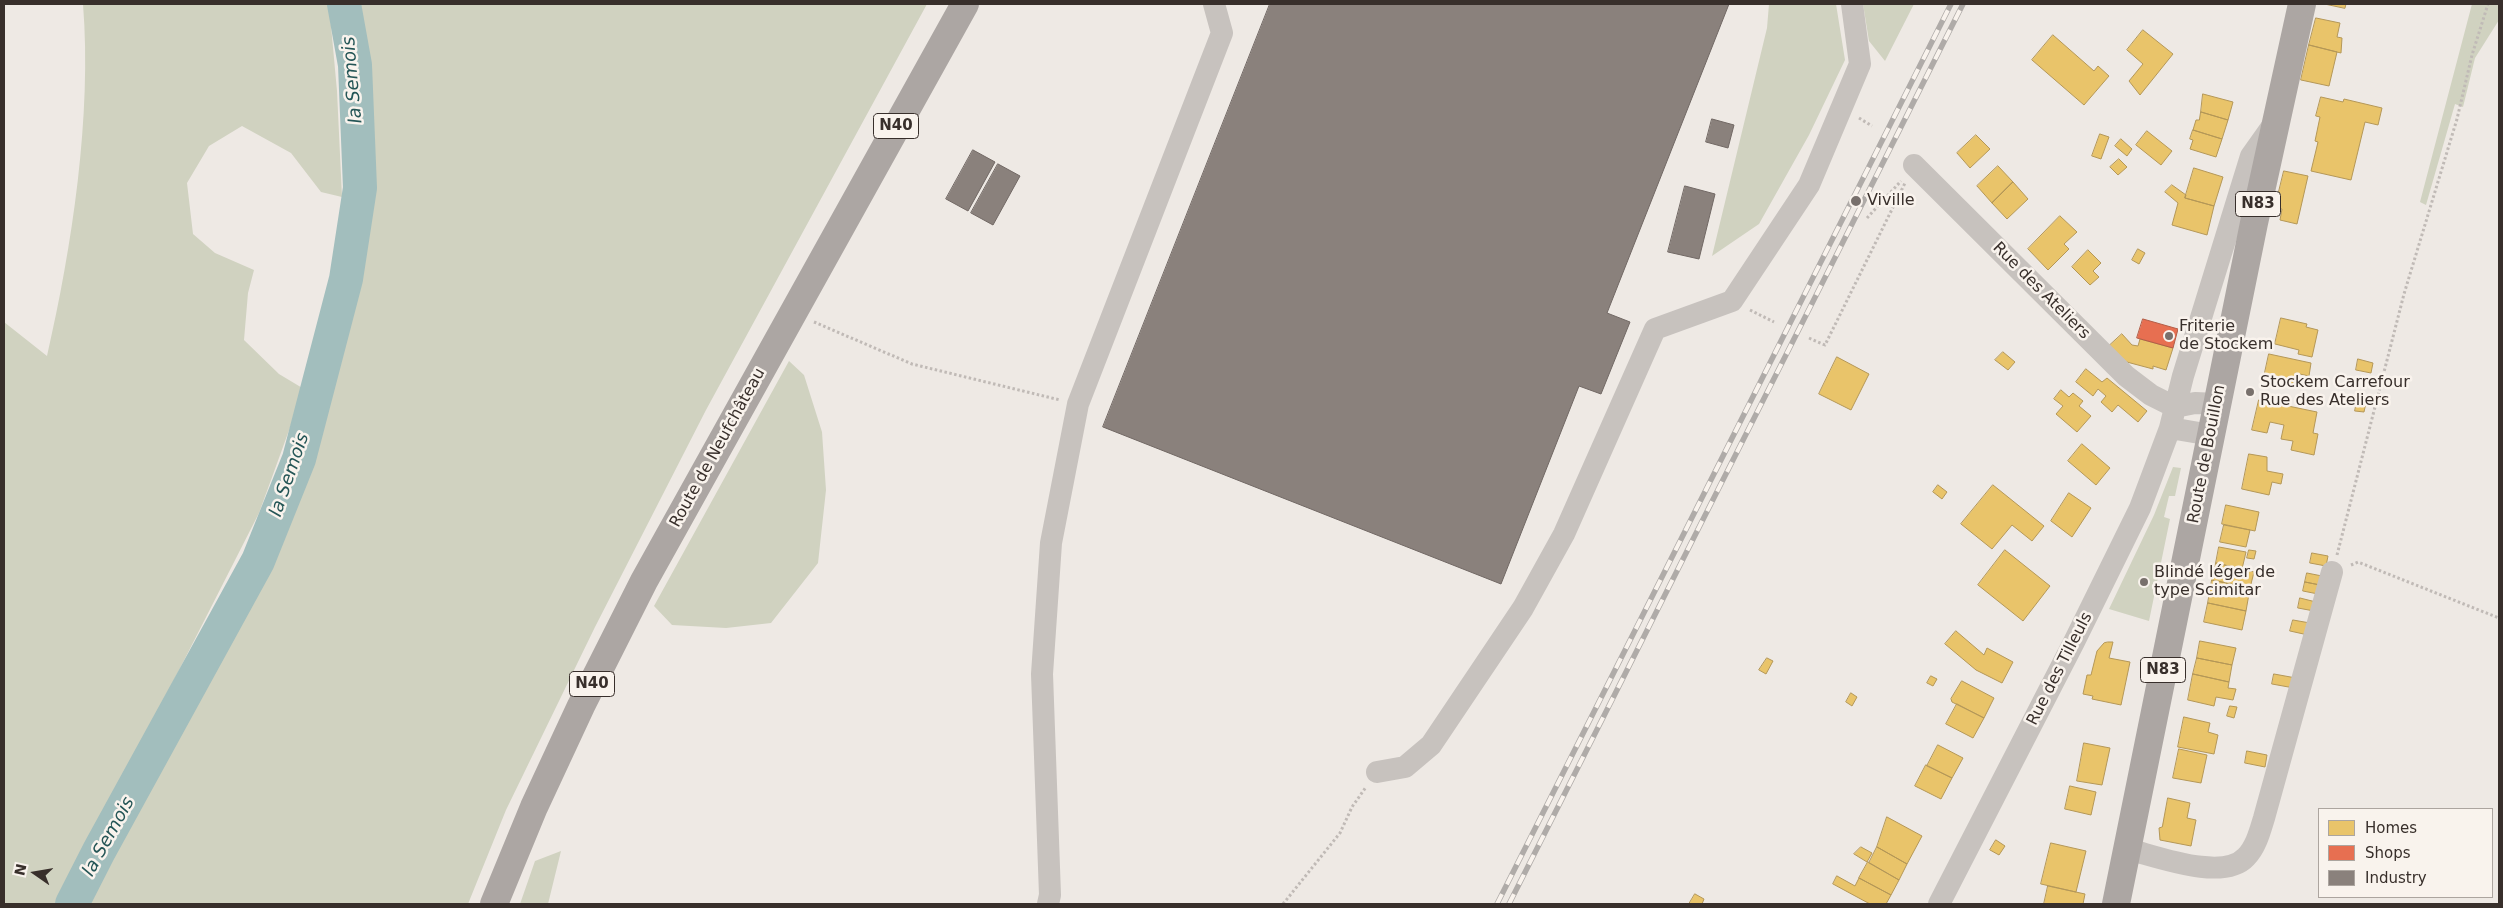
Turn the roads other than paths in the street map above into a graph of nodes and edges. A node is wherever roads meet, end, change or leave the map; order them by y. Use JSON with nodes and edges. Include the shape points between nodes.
{"nodes":[{"id":1,"x":965,"y":4,"type":"edge"},
{"id":2,"x":1214,"y":4,"type":"edge"},
{"id":3,"x":1852,"y":4,"type":"edge"},
{"id":4,"x":2302,"y":4,"type":"edge"},
{"id":5,"x":2275,"y":122,"type":"junction"},
{"id":6,"x":1914,"y":165,"type":"road end"},
{"id":7,"x":2217,"y":404,"type":"junction"},
{"id":8,"x":2173,"y":417,"type":"junction"},
{"id":9,"x":2211,"y":436,"type":"junction"},
{"id":10,"x":2332,"y":572,"type":"road end"},
{"id":11,"x":1377,"y":772,"type":"road end"},
{"id":12,"x":2127,"y":849,"type":"junction"},
{"id":13,"x":494,"y":904,"type":"edge"},
{"id":14,"x":1048,"y":904,"type":"edge"},
{"id":15,"x":1939,"y":904,"type":"edge"},
{"id":16,"x":2116,"y":904,"type":"edge"}],
"edges":[{"from":1,"to":13,"type":"main road","name":"Route de Neufchâteau","number":"N40","via":[[644,581],[538,799]]},
{"from":2,"to":14,"type":"street","via":[[1222,33],[1078,404],[1051,543],[1042,674]]},
{"from":3,"to":11,"type":"street","via":[[1860,64],[1809,185],[1732,301],[1655,329],[1564,534],[1523,608],[1431,745],[1405,767]]},
{"from":4,"to":5,"type":"main road","name":"Route de Bouillon","number":"N83"},
{"from":5,"to":7,"type":"main road","name":"Route de Bouillon","number":"N83"},
{"from":5,"to":8,"type":"street","name":"Rue des Tilleuls","via":[[2251,156]]},
{"from":6,"to":8,"type":"street","name":"Rue des Ateliers","via":[[2126,376]]},
{"from":7,"to":8,"type":"street","via":[[2195,403]]},
{"from":7,"to":9,"type":"main road","name":"Route de Bouillon","number":"N83"},
{"from":8,"to":9,"type":"street"},
{"from":8,"to":15,"type":"street","name":"Rue des Tilleuls","via":[[2140,508]]},
{"from":9,"to":12,"type":"main road","name":"Route de Bouillon","number":"N83"},
{"from":10,"to":12,"type":"street","via":[[2264,818],[2257,840],[2246,858],[2230,867],[2212,869]]},
{"from":12,"to":16,"type":"main road","name":"Route de Bouillon","number":"N83"}]}
